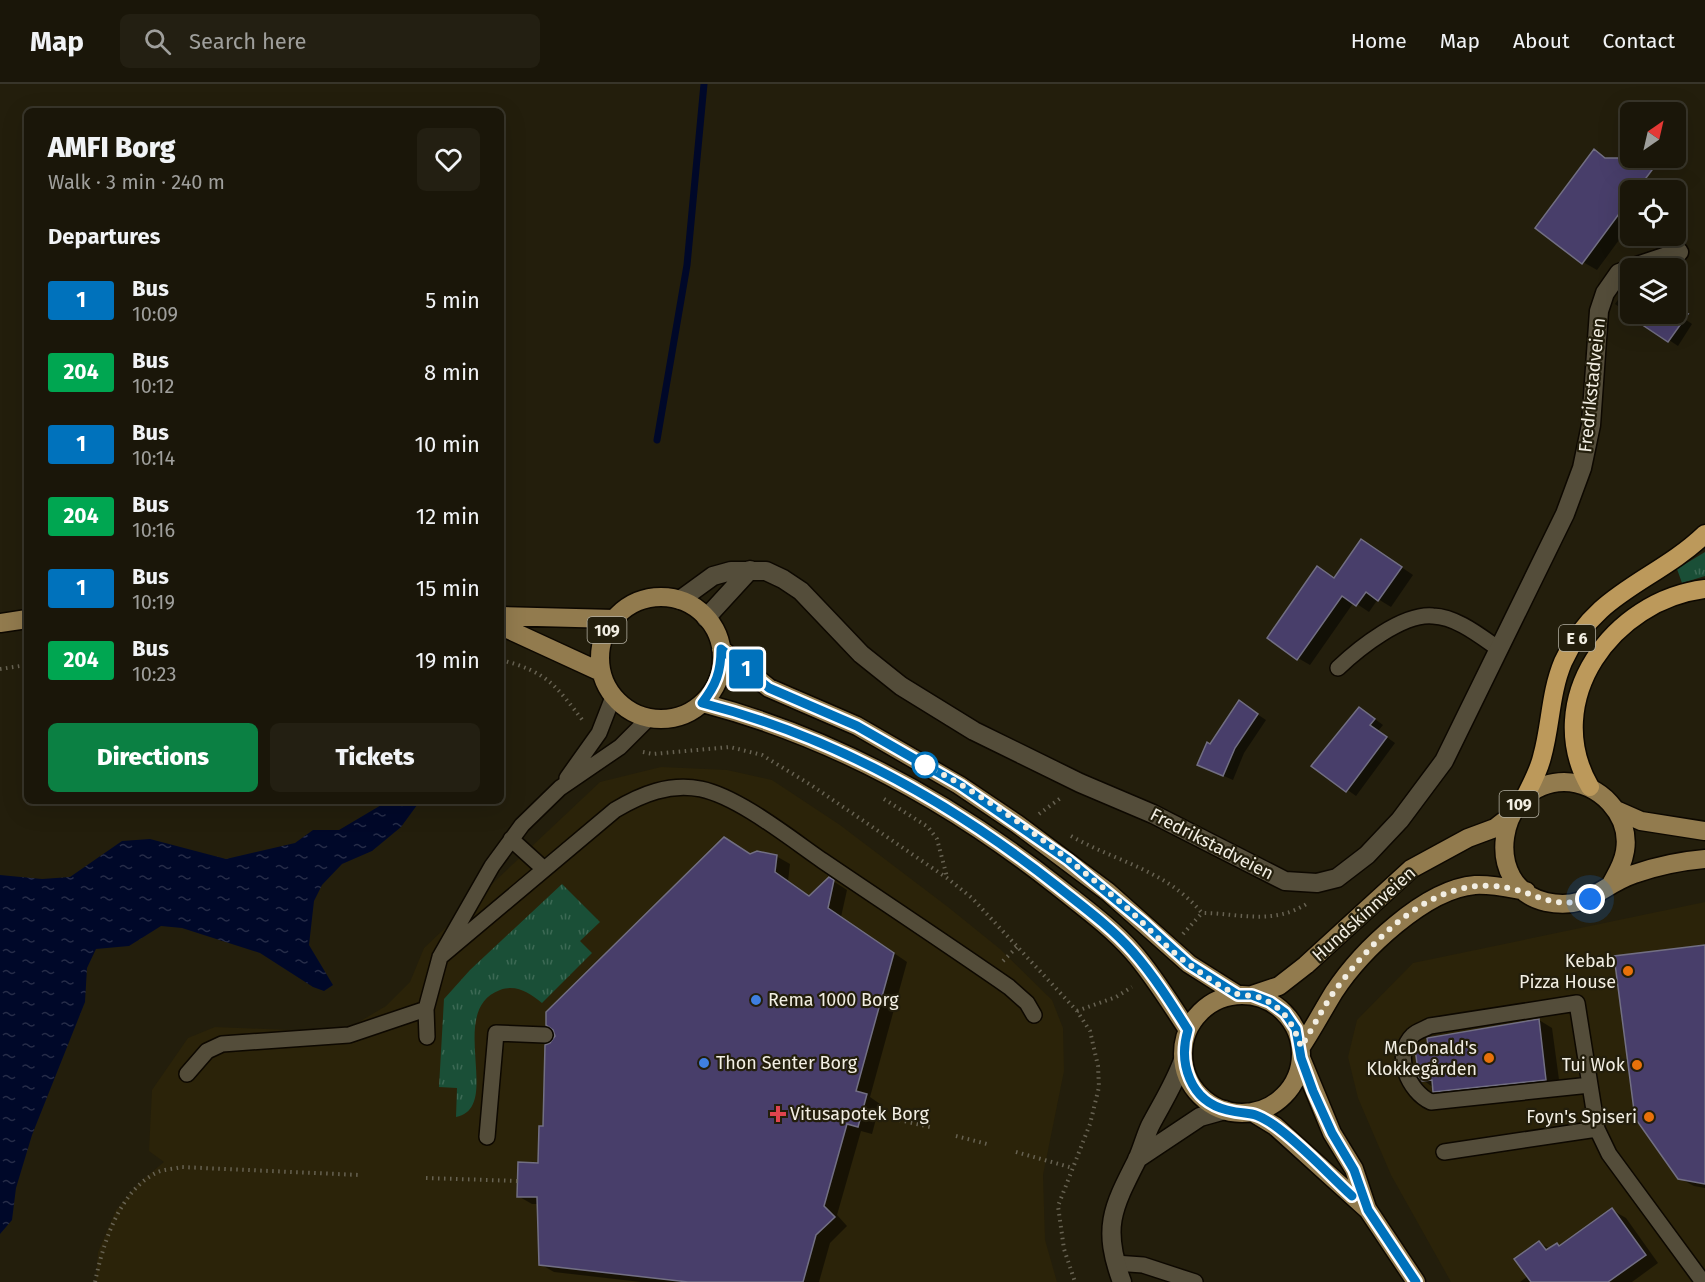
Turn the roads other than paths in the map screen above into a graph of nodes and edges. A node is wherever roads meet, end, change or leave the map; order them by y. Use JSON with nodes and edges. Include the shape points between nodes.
{"nodes":[{"id":1,"x":1680,"y":252,"type":"dead end"},
{"id":2,"x":1663,"y":258,"type":"edge"},
{"id":3,"x":1620,"y":273,"type":"edge"},
{"id":4,"x":1705,"y":534,"type":"edge"},
{"id":5,"x":750,"y":570,"type":"junction"},
{"id":6,"x":1705,"y":589,"type":"edge"},
{"id":7,"x":680,"y":600,"type":"junction"},
{"id":8,"x":504,"y":616,"type":"edge"},
{"id":9,"x":706,"y":618,"type":"junction"},
{"id":10,"x":24,"y":619,"type":"edge"},
{"id":11,"x":614,"y":619,"type":"junction"},
{"id":12,"x":0,"y":623,"type":"edge"},
{"id":13,"x":504,"y":627,"type":"edge"},
{"id":14,"x":721,"y":649,"type":"junction"},
{"id":15,"x":1499,"y":649,"type":"junction"},
{"id":16,"x":1338,"y":668,"type":"dead end"},
{"id":17,"x":601,"y":672,"type":"junction"},
{"id":18,"x":613,"y":697,"type":"junction"},
{"id":19,"x":702,"y":703,"type":"junction"},
{"id":20,"x":648,"y":718,"type":"junction"},
{"id":21,"x":1590,"y":787,"type":"junction"},
{"id":22,"x":560,"y":788,"type":"junction"},
{"id":23,"x":1526,"y":795,"type":"junction"},
{"id":24,"x":1616,"y":810,"type":"junction"},
{"id":25,"x":1509,"y":817,"type":"junction"},
{"id":26,"x":1705,"y":831,"type":"edge"},
{"id":27,"x":511,"y":839,"type":"junction"},
{"id":28,"x":1705,"y":859,"type":"edge"},
{"id":29,"x":544,"y":869,"type":"junction"},
{"id":30,"x":1611,"y":884,"type":"junction"},
{"id":31,"x":1526,"y":891,"type":"junction"},
{"id":32,"x":440,"y":957,"type":"junction"},
{"id":33,"x":1245,"y":995,"type":"junction"},
{"id":34,"x":426,"y":1009,"type":"junction"},
{"id":35,"x":1034,"y":1015,"type":"dead end"},
{"id":36,"x":1188,"y":1030,"type":"junction"},
{"id":37,"x":545,"y":1035,"type":"dead end"},
{"id":38,"x":427,"y":1037,"type":"dead end"},
{"id":39,"x":1301,"y":1053,"type":"junction"},
{"id":40,"x":1184,"y":1060,"type":"junction"},
{"id":41,"x":187,"y":1074,"type":"dead end"},
{"id":42,"x":1590,"y":1085,"type":"junction"},
{"id":43,"x":1225,"y":1110,"type":"junction"},
{"id":44,"x":1252,"y":1112,"type":"junction"},
{"id":45,"x":1597,"y":1129,"type":"junction"},
{"id":46,"x":487,"y":1137,"type":"dead end"},
{"id":47,"x":1444,"y":1152,"type":"dead end"},
{"id":48,"x":1137,"y":1159,"type":"junction"},
{"id":49,"x":1368,"y":1210,"type":"junction"},
{"id":50,"x":1115,"y":1263,"type":"junction"},
{"id":51,"x":1122,"y":1282,"type":"edge"},
{"id":52,"x":1195,"y":1282,"type":"edge"},
{"id":53,"x":1416,"y":1282,"type":"edge"},
{"id":54,"x":1703,"y":1282,"type":"edge"}],
"edges":[{"from":1,"to":2,"type":"street","name":"Fredrikstadveien"},
{"from":3,"to":15,"type":"street","name":"Fredrikstadveien","via":[[1605,293],[1599,311],[1591,425],[1582,468],[1565,514]]},
{"from":4,"to":23,"type":"highway","number":"E 6","via":[[1609,601],[1581,631],[1557,680],[1542,757]]},
{"from":5,"to":7,"type":"street","name":"Fredrikstadveien","via":[[713,576]]},
{"from":5,"to":9,"type":"street"},
{"from":5,"to":15,"type":"street","name":"Fredrikstadveien","via":[[766,571],[801,591],[869,660],[901,686],[974,731],[1153,814],[1285,881],[1317,883],[1337,878],[1367,855],[1400,820],[1444,761]]},
{"from":6,"to":21,"type":"highway","number":"E 6","via":[[1658,602],[1636,615],[1602,646],[1592,661],[1575,700],[1573,724],[1581,773]]},
{"from":7,"to":9,"type":"main road"},
{"from":7,"to":11,"type":"main road","number":"109","via":[[644,599]]},
{"from":8,"to":11,"type":"main road","number":"109"},
{"from":9,"to":14,"type":"main road"},
{"from":10,"to":12,"type":"main road"},
{"from":11,"to":17,"type":"main road","number":"109","via":[[602,644]]},
{"from":13,"to":17,"type":"main road","number":"109"},
{"from":14,"to":19,"type":"main road","number":"109","via":[[721,669],[715,687]]},
{"from":14,"to":33,"type":"main road","via":[[769,688],[857,726],[960,785],[1100,885],[1189,964]]},
{"from":15,"to":16,"type":"lane","via":[[1470,628],[1435,615],[1416,617],[1356,651]]},
{"from":17,"to":18,"type":"main road","number":"109"},
{"from":18,"to":20,"type":"main road","number":"109","via":[[629,711]]},
{"from":18,"to":22,"type":"lane","via":[[599,733]]},
{"from":19,"to":20,"type":"main road","number":"109","via":[[687,714],[668,719]]},
{"from":19,"to":36,"type":"main road","via":[[755,717],[847,753],[987,836],[1067,894],[1132,951]]},
{"from":20,"to":22,"type":"lane","via":[[620,747]]},
{"from":21,"to":23,"type":"main road","number":"109","via":[[1556,782]]},
{"from":21,"to":24,"type":"main road"},
{"from":22,"to":27,"type":"lane"},
{"from":23,"to":25,"type":"main road","number":"109"},
{"from":24,"to":26,"type":"main road","via":[[1641,821]]},
{"from":24,"to":30,"type":"main road","via":[[1624,828],[1626,849],[1622,866]]},
{"from":25,"to":31,"type":"main road","number":"109","via":[[1503,838],[1505,858],[1513,877]]},
{"from":25,"to":33,"type":"main road","name":"Hundskinnveien","number":"109","via":[[1496,828],[1468,838],[1411,869],[1279,986]]},
{"from":27,"to":29,"type":"lane"},
{"from":27,"to":32,"type":"lane","via":[[474,894]]},
{"from":28,"to":30,"type":"main road","via":[[1667,864]]},
{"from":29,"to":32,"type":"lane"},
{"from":29,"to":35,"type":"lane","via":[[615,810],[640,795],[672,787],[702,789],[731,801],[784,834],[1009,987]]},
{"from":30,"to":31,"type":"main road","via":[[1590,899],[1570,904],[1544,901]]},
{"from":31,"to":39,"type":"main road","name":"Hundskinnveien","via":[[1473,885],[1434,897],[1407,914],[1335,990]]},
{"from":32,"to":34,"type":"lane"},
{"from":33,"to":36,"type":"main road","number":"109","via":[[1222,998],[1208,1005]]},
{"from":33,"to":39,"type":"main road","via":[[1270,1002],[1285,1013],[1296,1029]]},
{"from":34,"to":38,"type":"lane"},
{"from":34,"to":41,"type":"lane","via":[[350,1035],[222,1044],[207,1051]]},
{"from":36,"to":40,"type":"main road"},
{"from":37,"to":46,"type":"lane","via":[[496,1033]]},
{"from":39,"to":44,"type":"main road","via":[[1292,1085],[1282,1097]]},
{"from":39,"to":49,"type":"main road"},
{"from":40,"to":43,"type":"main road","via":[[1197,1091]]},
{"from":40,"to":48,"type":"street"},
{"from":42,"to":42,"type":"lane","via":[[1577,1003],[1430,1026],[1414,1034],[1404,1054],[1408,1083],[1420,1097],[1431,1102]]},
{"from":42,"to":45,"type":"lane"},
{"from":43,"to":44,"type":"main road"},
{"from":43,"to":48,"type":"street","via":[[1200,1118]]},
{"from":44,"to":49,"type":"main road","via":[[1275,1126]]},
{"from":45,"to":47,"type":"lane"},
{"from":45,"to":54,"type":"lane","via":[[1609,1154]]},
{"from":48,"to":50,"type":"street","via":[[1120,1190],[1111,1221]]},
{"from":49,"to":53,"type":"main road"},
{"from":50,"to":51,"type":"street"},
{"from":50,"to":52,"type":"lane","via":[[1143,1265]]}]}
